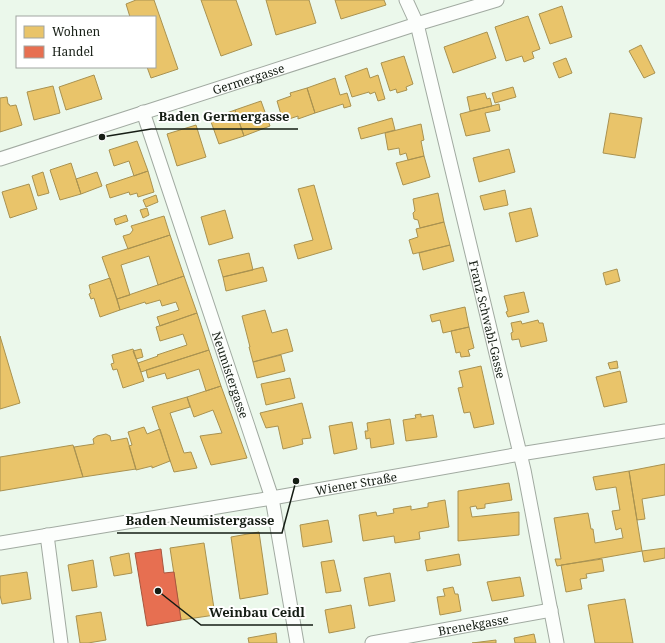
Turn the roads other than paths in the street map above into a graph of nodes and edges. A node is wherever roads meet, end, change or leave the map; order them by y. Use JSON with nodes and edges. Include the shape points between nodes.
{"nodes":[{"id":1,"x":406,"y":0,"type":"edge"},
{"id":2,"x":496,"y":0,"type":"edge"},
{"id":3,"x":417,"y":24,"type":"junction"},
{"id":4,"x":143,"y":112,"type":"junction"},
{"id":5,"x":0,"y":159,"type":"edge"},
{"id":6,"x":665,"y":431,"type":"edge"},
{"id":7,"x":520,"y":454,"type":"junction"},
{"id":8,"x":272,"y":498,"type":"junction"},
{"id":9,"x":47,"y":535,"type":"junction"},
{"id":10,"x":0,"y":543,"type":"edge"},
{"id":11,"x":551,"y":610,"type":"junction"},
{"id":12,"x":61,"y":643,"type":"edge"},
{"id":13,"x":297,"y":643,"type":"edge"},
{"id":14,"x":372,"y":643,"type":"edge"},
{"id":15,"x":557,"y":643,"type":"edge"}],
"edges":[{"from":1,"to":3,"type":"street","name":"Franz Schwabl-Gasse"},
{"from":2,"to":3,"type":"street","name":"Germergasse"},
{"from":3,"to":4,"type":"street","name":"Germergasse"},
{"from":3,"to":7,"type":"street","name":"Franz Schwabl-Gasse"},
{"from":4,"to":5,"type":"street","name":"Germergasse"},
{"from":4,"to":8,"type":"street","name":"Neumistergasse"},
{"from":6,"to":7,"type":"street","name":"Wiener Straße"},
{"from":7,"to":8,"type":"street","name":"Wiener Straße"},
{"from":7,"to":11,"type":"street","name":"Franz Schwabl-Gasse"},
{"from":8,"to":9,"type":"street","name":"Wiener Straße"},
{"from":8,"to":13,"type":"street","name":"Neumistergasse"},
{"from":9,"to":10,"type":"street","name":"Wiener Straße"},
{"from":9,"to":12,"type":"street"},
{"from":11,"to":14,"type":"street","name":"Brenekgasse"},
{"from":11,"to":15,"type":"street","name":"Franz Schwabl-Gasse"}]}
